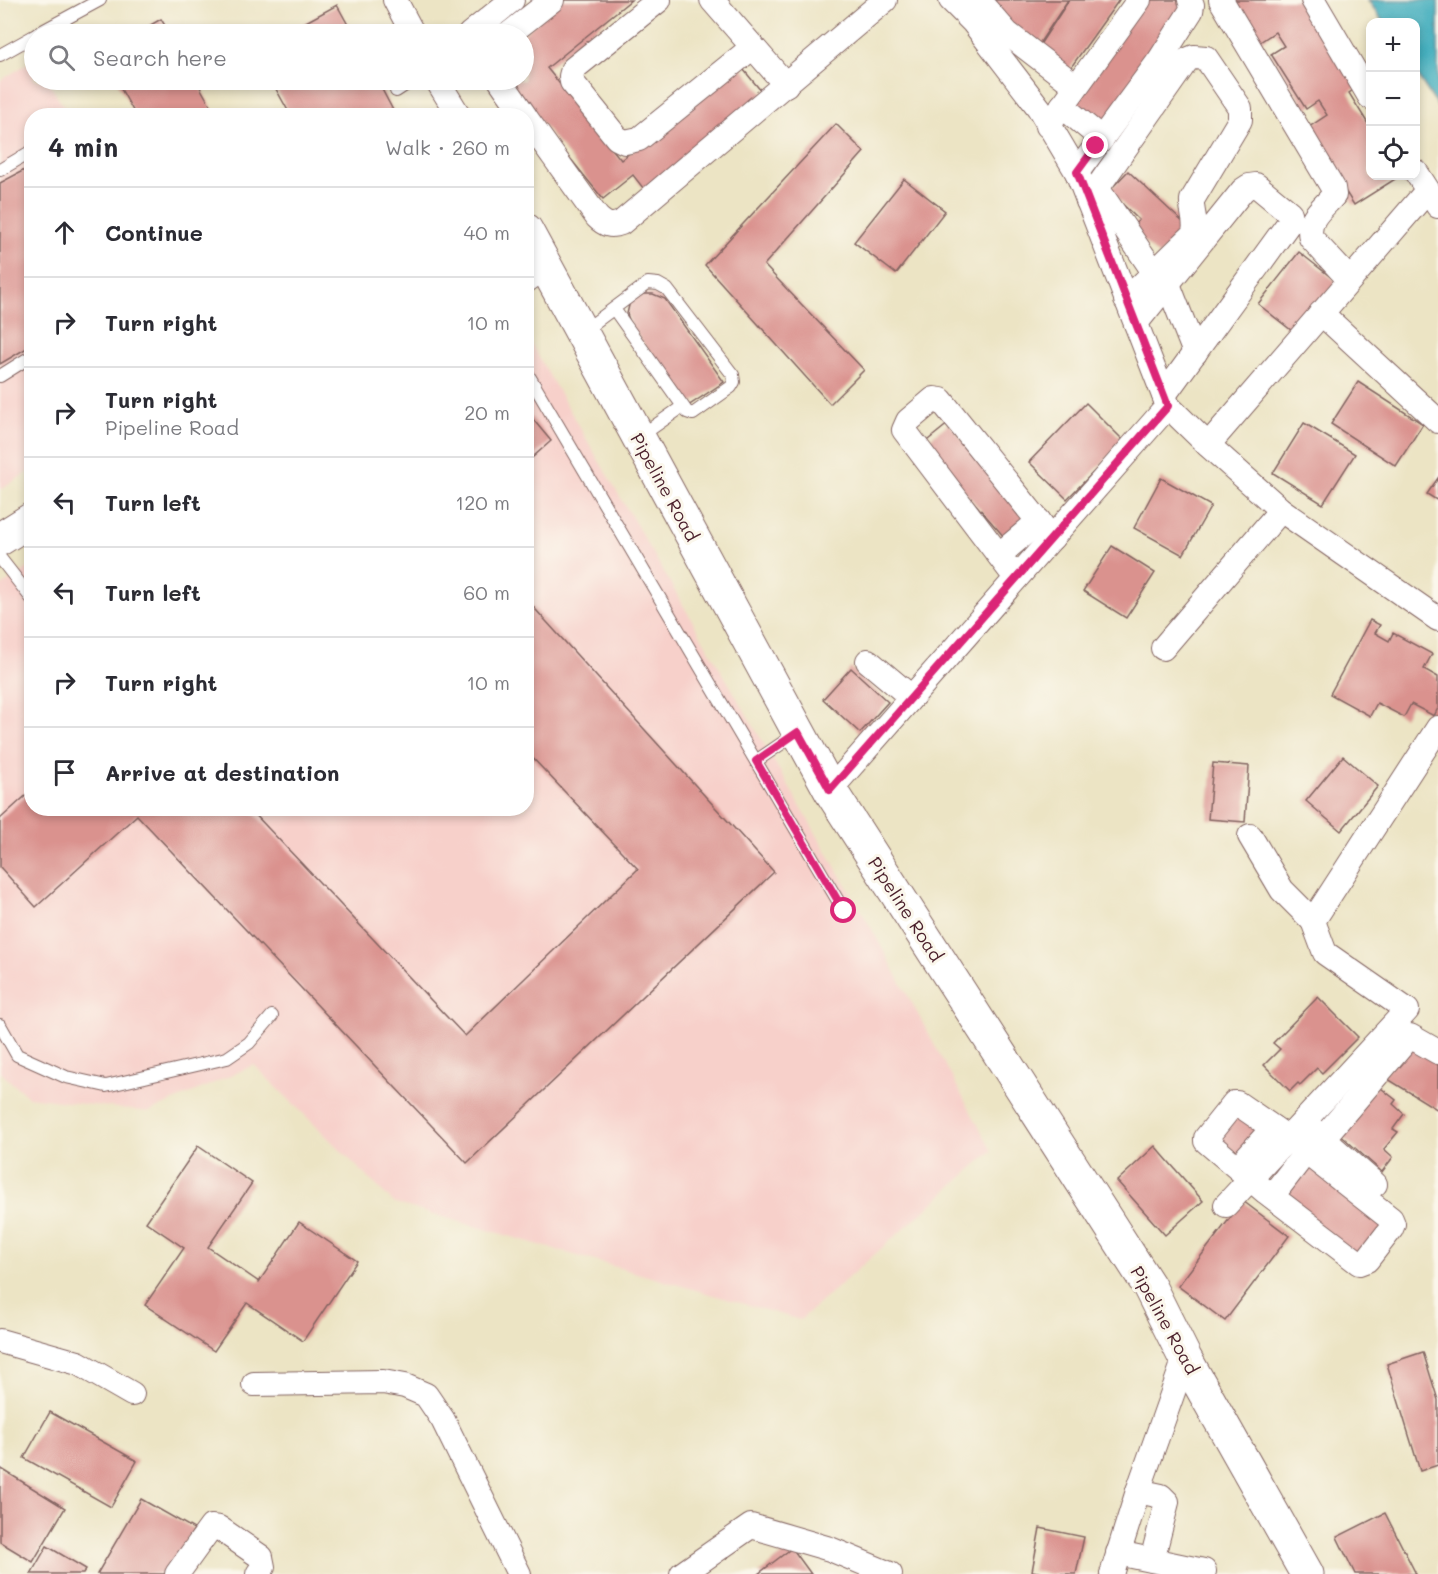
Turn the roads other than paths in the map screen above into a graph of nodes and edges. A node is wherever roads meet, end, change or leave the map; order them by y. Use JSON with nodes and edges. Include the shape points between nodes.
{"nodes":[{"id":1,"x":100,"y":0,"type":"edge"},
{"id":2,"x":395,"y":0,"type":"edge"},
{"id":3,"x":512,"y":0,"type":"edge"},
{"id":4,"x":552,"y":0,"type":"edge"},
{"id":5,"x":659,"y":0,"type":"edge"},
{"id":6,"x":712,"y":0,"type":"edge"},
{"id":7,"x":885,"y":0,"type":"edge"},
{"id":8,"x":1126,"y":0,"type":"edge"},
{"id":9,"x":1139,"y":0,"type":"edge"},
{"id":10,"x":1190,"y":0,"type":"edge"},
{"id":11,"x":1221,"y":0,"type":"edge"},
{"id":12,"x":1313,"y":0,"type":"edge"},
{"id":13,"x":965,"y":2,"type":"edge"},
{"id":14,"x":56,"y":24,"type":"edge"},
{"id":15,"x":408,"y":24,"type":"edge"},
{"id":16,"x":482,"y":24,"type":"edge"},
{"id":17,"x":522,"y":24,"type":"edge"},
{"id":18,"x":24,"y":42,"type":"edge"},
{"id":19,"x":753,"y":47,"type":"junction"},
{"id":20,"x":0,"y":55,"type":"edge"},
{"id":21,"x":1068,"y":80,"type":"junction"},
{"id":22,"x":786,"y":85,"type":"junction"},
{"id":23,"x":1366,"y":89,"type":"edge"},
{"id":24,"x":443,"y":90,"type":"edge"},
{"id":25,"x":507,"y":90,"type":"edge"},
{"id":26,"x":454,"y":108,"type":"edge"},
{"id":27,"x":520,"y":108,"type":"edge"},
{"id":28,"x":1050,"y":113,"type":"junction"},
{"id":29,"x":534,"y":128,"type":"edge"},
{"id":30,"x":1102,"y":139,"type":"junction"},
{"id":31,"x":24,"y":156,"type":"edge"},
{"id":32,"x":0,"y":170,"type":"edge"},
{"id":33,"x":1077,"y":172,"type":"junction"},
{"id":34,"x":1427,"y":189,"type":"edge"},
{"id":35,"x":1092,"y":194,"type":"junction"},
{"id":36,"x":1161,"y":278,"type":"junction"},
{"id":37,"x":1349,"y":279,"type":"junction"},
{"id":38,"x":537,"y":280,"type":"edge"},
{"id":39,"x":1126,"y":300,"type":"junction"},
{"id":40,"x":614,"y":309,"type":"junction"},
{"id":41,"x":1320,"y":313,"type":"junction"},
{"id":42,"x":1136,"y":323,"type":"junction"},
{"id":43,"x":581,"y":333,"type":"junction"},
{"id":44,"x":1195,"y":353,"type":"junction"},
{"id":45,"x":24,"y":361,"type":"edge"},
{"id":46,"x":0,"y":375,"type":"edge"},
{"id":47,"x":534,"y":385,"type":"edge"},
{"id":48,"x":1166,"y":400,"type":"junction"},
{"id":49,"x":682,"y":407,"type":"junction"},
{"id":50,"x":1438,"y":421,"type":"edge"},
{"id":51,"x":638,"y":438,"type":"junction"},
{"id":52,"x":1208,"y":445,"type":"junction"},
{"id":53,"x":1281,"y":510,"type":"junction"},
{"id":54,"x":24,"y":524,"type":"edge"},
{"id":55,"x":1045,"y":530,"type":"junction"},
{"id":56,"x":0,"y":539,"type":"edge"},
{"id":57,"x":999,"y":555,"type":"junction"},
{"id":58,"x":0,"y":558,"type":"edge"},
{"id":59,"x":1016,"y":578,"type":"junction"},
{"id":60,"x":24,"y":589,"type":"edge"},
{"id":61,"x":1438,"y":619,"type":"edge"},
{"id":62,"x":1163,"y":648,"type":"dead end"},
{"id":63,"x":869,"y":661,"type":"dead end"},
{"id":64,"x":912,"y":697,"type":"junction"},
{"id":65,"x":1438,"y":728,"type":"edge"},
{"id":66,"x":798,"y":732,"type":"junction"},
{"id":67,"x":756,"y":761,"type":"junction"},
{"id":68,"x":830,"y":790,"type":"junction"},
{"id":69,"x":1250,"y":836,"type":"dead end"},
{"id":70,"x":844,"y":911,"type":"dead end"},
{"id":71,"x":1312,"y":921,"type":"junction"},
{"id":72,"x":1407,"y":1010,"type":"junction"},
{"id":73,"x":272,"y":1016,"type":"dead end"},
{"id":74,"x":0,"y":1025,"type":"edge"},
{"id":75,"x":1438,"y":1033,"type":"edge"},
{"id":76,"x":1438,"y":1052,"type":"edge"},
{"id":77,"x":1299,"y":1136,"type":"junction"},
{"id":78,"x":1245,"y":1172,"type":"junction"},
{"id":79,"x":1375,"y":1184,"type":"dead end"},
{"id":80,"x":1272,"y":1196,"type":"junction"},
{"id":81,"x":1226,"y":1205,"type":"dead end"},
{"id":82,"x":0,"y":1341,"type":"edge"},
{"id":83,"x":1185,"y":1358,"type":"junction"},
{"id":84,"x":254,"y":1384,"type":"dead end"},
{"id":85,"x":132,"y":1394,"type":"dead end"},
{"id":86,"x":1138,"y":1491,"type":"junction"},
{"id":87,"x":1152,"y":1560,"type":"junction"},
{"id":88,"x":1115,"y":1564,"type":"edge"},
{"id":89,"x":1204,"y":1572,"type":"dead end"},
{"id":90,"x":177,"y":1574,"type":"edge"},
{"id":91,"x":258,"y":1574,"type":"edge"},
{"id":92,"x":519,"y":1574,"type":"edge"},
{"id":93,"x":682,"y":1574,"type":"edge"},
{"id":94,"x":890,"y":1574,"type":"edge"},
{"id":95,"x":1307,"y":1574,"type":"edge"}],
"edges":[{"from":1,"to":14,"type":"lane"},
{"from":2,"to":15,"type":"street"},
{"from":3,"to":16,"type":"street"},
{"from":4,"to":17,"type":"street"},
{"from":5,"to":19,"type":"street","via":[[573,69],[572,82],[616,138],[625,142],[639,139]]},
{"from":6,"to":19,"type":"street"},
{"from":7,"to":22,"type":"street"},
{"from":8,"to":21,"type":"street"},
{"from":9,"to":28,"type":"street"},
{"from":10,"to":30,"type":"street","via":[[1191,11]]},
{"from":11,"to":37,"type":"street","via":[[1333,188],[1334,195],[1309,229],[1311,238]]},
{"from":12,"to":23,"type":"street"},
{"from":13,"to":21,"type":"street"},
{"from":13,"to":28,"type":"street","via":[[973,22]]},
{"from":18,"to":20,"type":"lane"},
{"from":19,"to":22,"type":"street"},
{"from":21,"to":28,"type":"street"},
{"from":22,"to":29,"type":"street","via":[[613,226],[597,217]]},
{"from":24,"to":26,"type":"street"},
{"from":25,"to":27,"type":"street"},
{"from":28,"to":30,"type":"street"},
{"from":28,"to":33,"type":"street"},
{"from":30,"to":33,"type":"street"},
{"from":31,"to":32,"type":"lane"},
{"from":33,"to":35,"type":"street"},
{"from":34,"to":37,"type":"street"},
{"from":35,"to":36,"type":"street"},
{"from":35,"to":36,"type":"street","via":[[1187,60],[1206,57],[1240,108],[1240,120],[1192,200],[1196,228],[1193,235]]},
{"from":35,"to":39,"type":"street"},
{"from":36,"to":39,"type":"street"},
{"from":36,"to":42,"type":"street"},
{"from":36,"to":44,"type":"street"},
{"from":36,"to":44,"type":"street","via":[[1249,186],[1256,185],[1290,213],[1289,224]]},
{"from":37,"to":41,"type":"street"},
{"from":38,"to":43,"type":"street","name":"Pipeline Road"},
{"from":39,"to":42,"type":"street"},
{"from":40,"to":43,"type":"lane"},
{"from":40,"to":49,"type":"lane"},
{"from":40,"to":49,"type":"lane","via":[[648,283],[658,284],[667,289],[733,375],[731,387],[693,414]]},
{"from":41,"to":50,"type":"street"},
{"from":41,"to":52,"type":"street"},
{"from":42,"to":48,"type":"street"},
{"from":43,"to":51,"type":"street","name":"Pipeline Road"},
{"from":44,"to":48,"type":"street"},
{"from":45,"to":46,"type":"lane"},
{"from":47,"to":67,"type":"lane"},
{"from":48,"to":52,"type":"street"},
{"from":48,"to":55,"type":"street"},
{"from":49,"to":51,"type":"lane"},
{"from":51,"to":66,"type":"street","name":"Pipeline Road"},
{"from":52,"to":53,"type":"street"},
{"from":53,"to":61,"type":"street"},
{"from":53,"to":62,"type":"street"},
{"from":54,"to":56,"type":"street"},
{"from":55,"to":57,"type":"street"},
{"from":55,"to":57,"type":"street","via":[[939,399],[934,399],[908,421],[904,430]]},
{"from":55,"to":59,"type":"street"},
{"from":57,"to":59,"type":"street"},
{"from":58,"to":60,"type":"lane"},
{"from":59,"to":64,"type":"street"},
{"from":63,"to":64,"type":"street"},
{"from":64,"to":68,"type":"street"},
{"from":65,"to":71,"type":"street"},
{"from":66,"to":67,"type":"lane"},
{"from":66,"to":68,"type":"street","name":"Pipeline Road"},
{"from":67,"to":70,"type":"lane"},
{"from":68,"to":83,"type":"street","name":"Pipeline Road","via":[[1149,1286]]},
{"from":69,"to":71,"type":"street","via":[[1282,890]]},
{"from":71,"to":72,"type":"street","via":[[1325,953]]},
{"from":72,"to":75,"type":"street"},
{"from":72,"to":77,"type":"street"},
{"from":73,"to":74,"type":"lane","via":[[249,1043],[227,1058],[106,1086],[66,1077],[17,1055]]},
{"from":76,"to":77,"type":"street","via":[[1410,1035]]},
{"from":77,"to":78,"type":"street"},
{"from":77,"to":78,"type":"street","via":[[1237,1103],[1231,1105],[1206,1138]]},
{"from":77,"to":79,"type":"street"},
{"from":77,"to":80,"type":"street"},
{"from":77,"to":80,"type":"street","via":[[1393,1224],[1367,1260],[1359,1263]]},
{"from":78,"to":80,"type":"street"},
{"from":78,"to":81,"type":"street"},
{"from":82,"to":85,"type":"street","via":[[78,1363]]},
{"from":83,"to":86,"type":"street"},
{"from":83,"to":95,"type":"street","name":"Pipeline Road"},
{"from":84,"to":92,"type":"street","via":[[383,1382],[426,1395],[443,1420]]},
{"from":86,"to":87,"type":"street","via":[[1161,1496],[1167,1502]]},
{"from":86,"to":88,"type":"street"},
{"from":87,"to":88,"type":"street"},
{"from":87,"to":89,"type":"street"},
{"from":90,"to":91,"type":"street","via":[[211,1527],[219,1528],[261,1557],[263,1567]]},
{"from":93,"to":94,"type":"street","via":[[751,1526],[830,1549]]}]}
